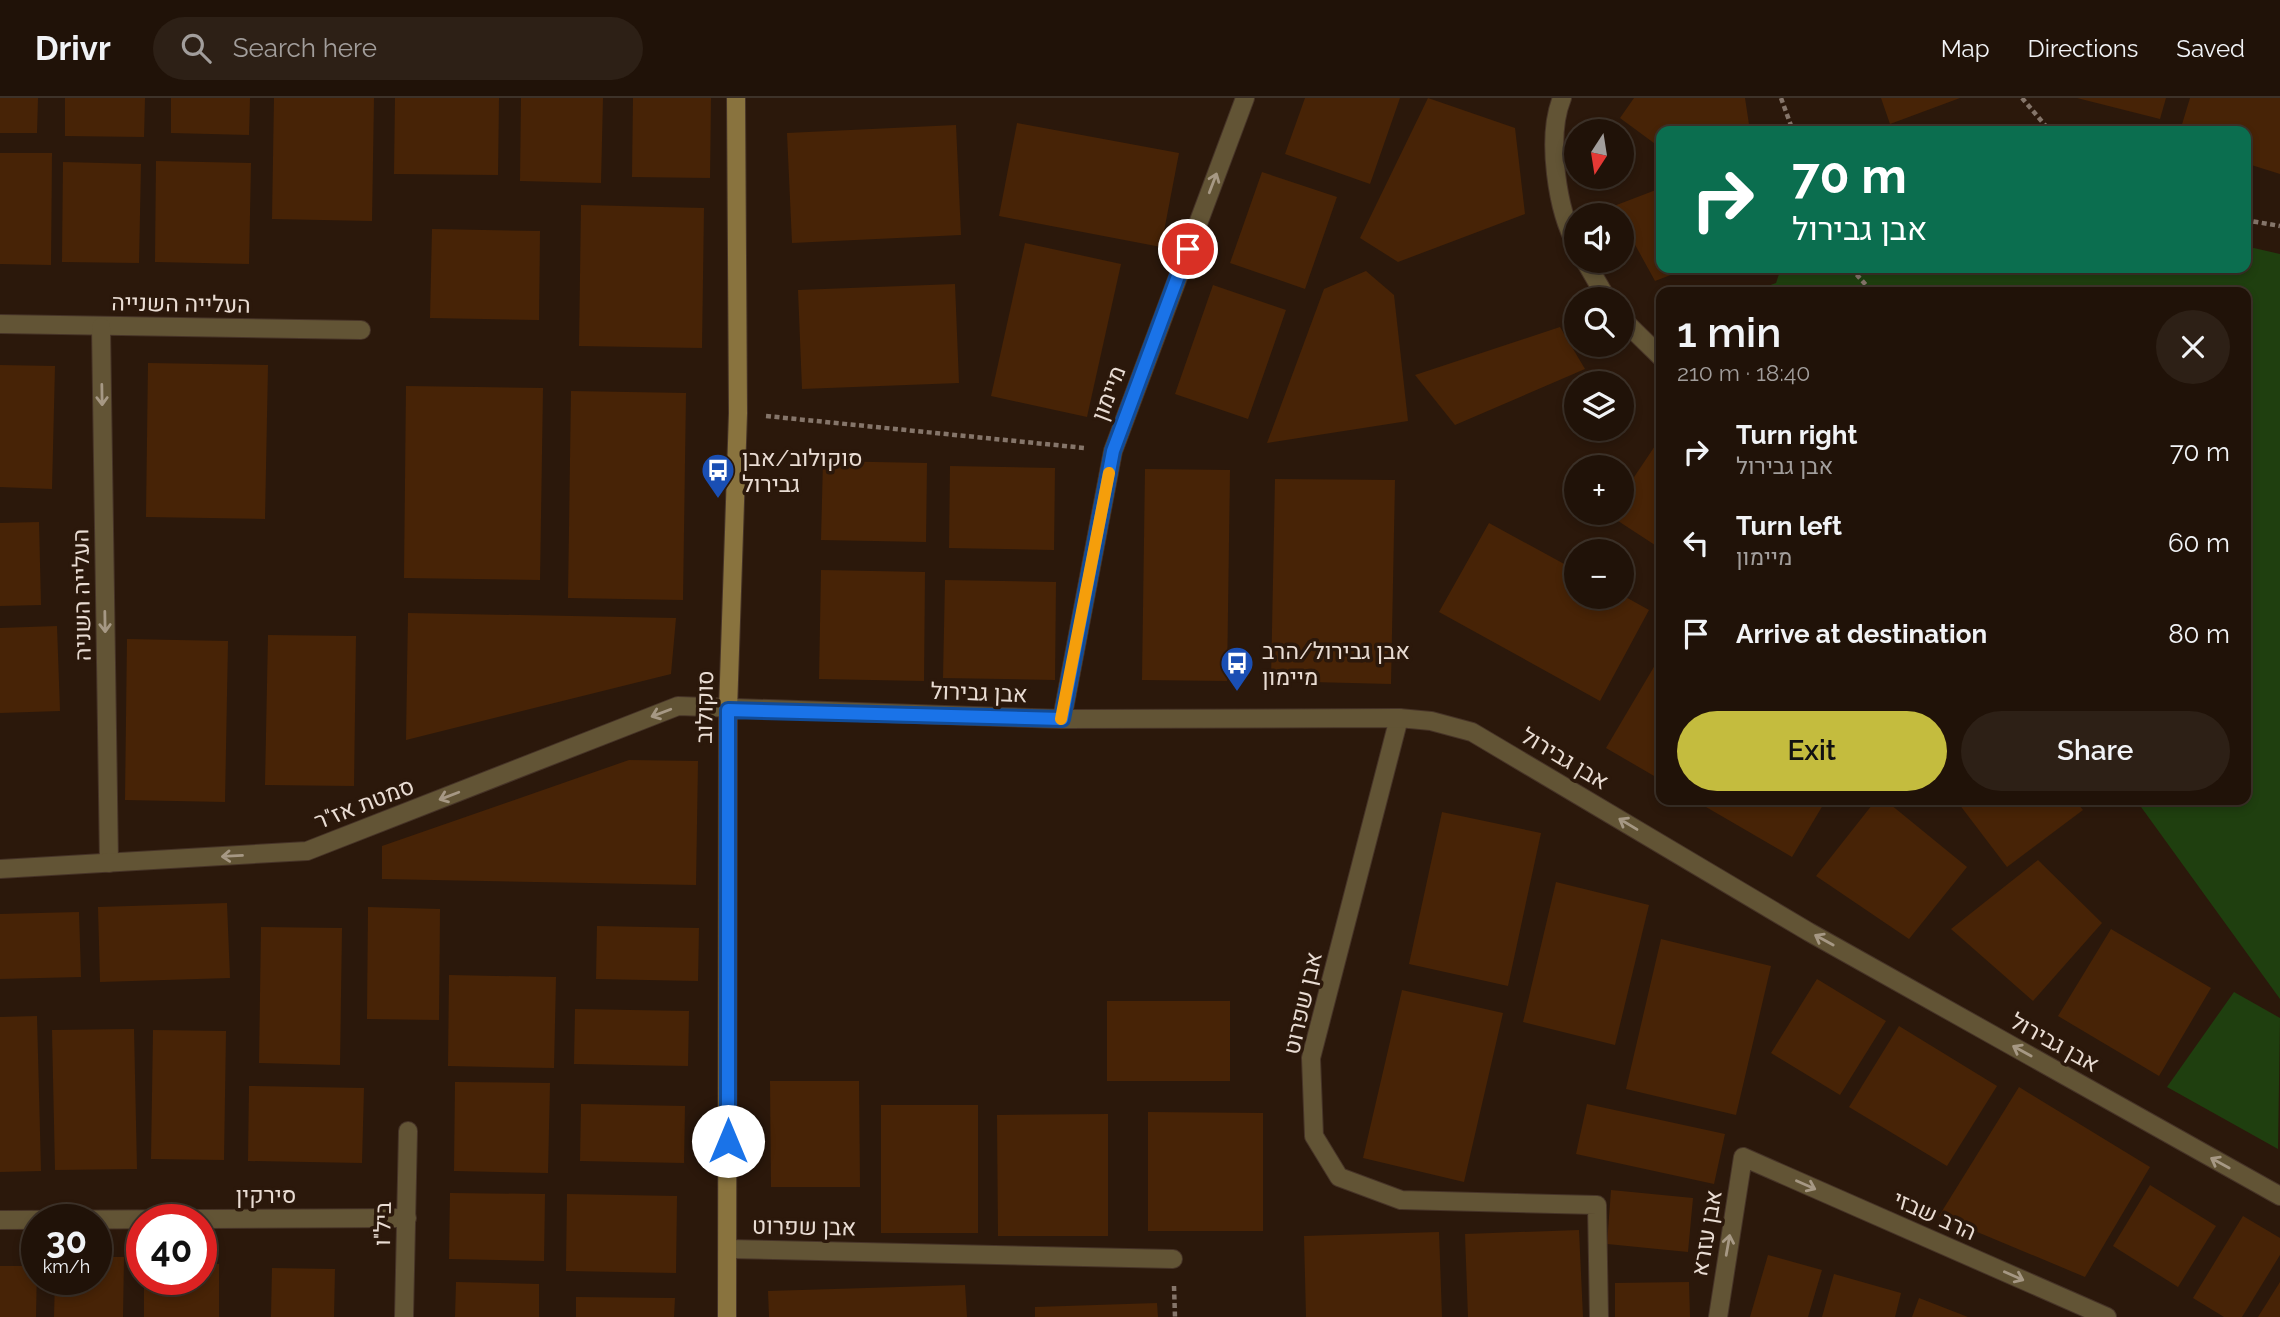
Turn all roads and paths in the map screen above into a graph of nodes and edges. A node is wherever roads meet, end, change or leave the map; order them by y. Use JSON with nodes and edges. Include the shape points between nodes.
{"nodes":[{"id":1,"x":736,"y":98,"type":"edge"},
{"id":2,"x":1245,"y":98,"type":"edge"},
{"id":3,"x":1562,"y":98,"type":"edge"},
{"id":4,"x":1781,"y":98,"type":"edge"},
{"id":5,"x":2022,"y":98,"type":"edge"},
{"id":6,"x":1791,"y":126,"type":"edge"},
{"id":7,"x":2046,"y":126,"type":"edge"},
{"id":8,"x":1564,"y":208,"type":"edge"},
{"id":9,"x":2251,"y":221,"type":"edge"},
{"id":10,"x":2280,"y":226,"type":"edge"},
{"id":11,"x":1855,"y":273,"type":"edge"},
{"id":12,"x":1868,"y":287,"type":"edge"},
{"id":13,"x":0,"y":324,"type":"edge"},
{"id":14,"x":101,"y":327,"type":"junction"},
{"id":15,"x":361,"y":330,"type":"dead end"},
{"id":16,"x":1634,"y":331,"type":"edge"},
{"id":17,"x":1656,"y":352,"type":"edge"},
{"id":18,"x":738,"y":413,"type":"junction"},
{"id":19,"x":1113,"y":451,"type":"junction"},
{"id":20,"x":728,"y":710,"type":"junction"},
{"id":21,"x":1399,"y":718,"type":"junction"},
{"id":22,"x":1062,"y":719,"type":"junction"},
{"id":23,"x":109,"y":863,"type":"junction"},
{"id":24,"x":0,"y":870,"type":"edge"},
{"id":25,"x":408,"y":1131,"type":"dead end"},
{"id":26,"x":1744,"y":1157,"type":"joint"},
{"id":27,"x":2280,"y":1196,"type":"edge"},
{"id":28,"x":407,"y":1218,"type":"junction"},
{"id":29,"x":0,"y":1220,"type":"edge"},
{"id":30,"x":728,"y":1249,"type":"junction"},
{"id":31,"x":1173,"y":1259,"type":"dead end"},
{"id":32,"x":404,"y":1317,"type":"edge"},
{"id":33,"x":727,"y":1317,"type":"edge"},
{"id":34,"x":1599,"y":1317,"type":"edge"},
{"id":35,"x":1718,"y":1317,"type":"edge"},
{"id":36,"x":2107,"y":1317,"type":"edge"}],
"edges":[{"from":1,"to":18,"type":"street","name":"סוקולוב"},
{"from":19,"to":2,"type":"street","name":"מיימון","one_way":true},
{"from":3,"to":8,"type":"street","via":[[1554,164]]},
{"from":4,"to":6,"type":"path"},
{"from":5,"to":7,"type":"path"},
{"from":9,"to":10,"type":"path"},
{"from":11,"to":12,"type":"path"},
{"from":13,"to":14,"type":"street","name":"העלייה השנייה"},
{"from":14,"to":15,"type":"street","name":"העלייה השנייה"},
{"from":14,"to":23,"type":"street","name":"העלייה השניה","one_way":true},
{"from":16,"to":17,"type":"street"},
{"from":18,"to":19,"type":"path"},
{"from":18,"to":20,"type":"street","name":"סוקולוב"},
{"from":19,"to":22,"type":"street","name":"מיימון"},
{"from":20,"to":22,"type":"street","name":"אבן גבירול"},
{"from":20,"to":23,"type":"street","name":"סמטת אז\"ר","one_way":true,"via":[[678,706],[307,852]]},
{"from":20,"to":30,"type":"street","name":"סוקולוב"},
{"from":21,"to":22,"type":"street","name":"אבן גבירול"},
{"from":27,"to":21,"type":"street","name":"אבן גבירול","one_way":true,"via":[[1809,932],[1472,732]]},
{"from":21,"to":34,"type":"street","name":"אבן שפרוט","via":[[1311,1058],[1314,1136],[1339,1177],[1401,1200],[1597,1205]]},
{"from":23,"to":24,"type":"street","name":"סמטת אז\"ר"},
{"from":25,"to":28,"type":"street","name":"ביל\"ו"},
{"from":35,"to":26,"type":"street","name":"אבן עזרא","one_way":true},
{"from":26,"to":36,"type":"street","name":"הרב שבזי","one_way":true},
{"from":28,"to":29,"type":"street","name":"סירקין"},
{"from":28,"to":32,"type":"street","name":"ביל\"ו"},
{"from":30,"to":31,"type":"street","name":"אבן שפרוט"},
{"from":30,"to":33,"type":"street","name":"סוקולוב"}]}
